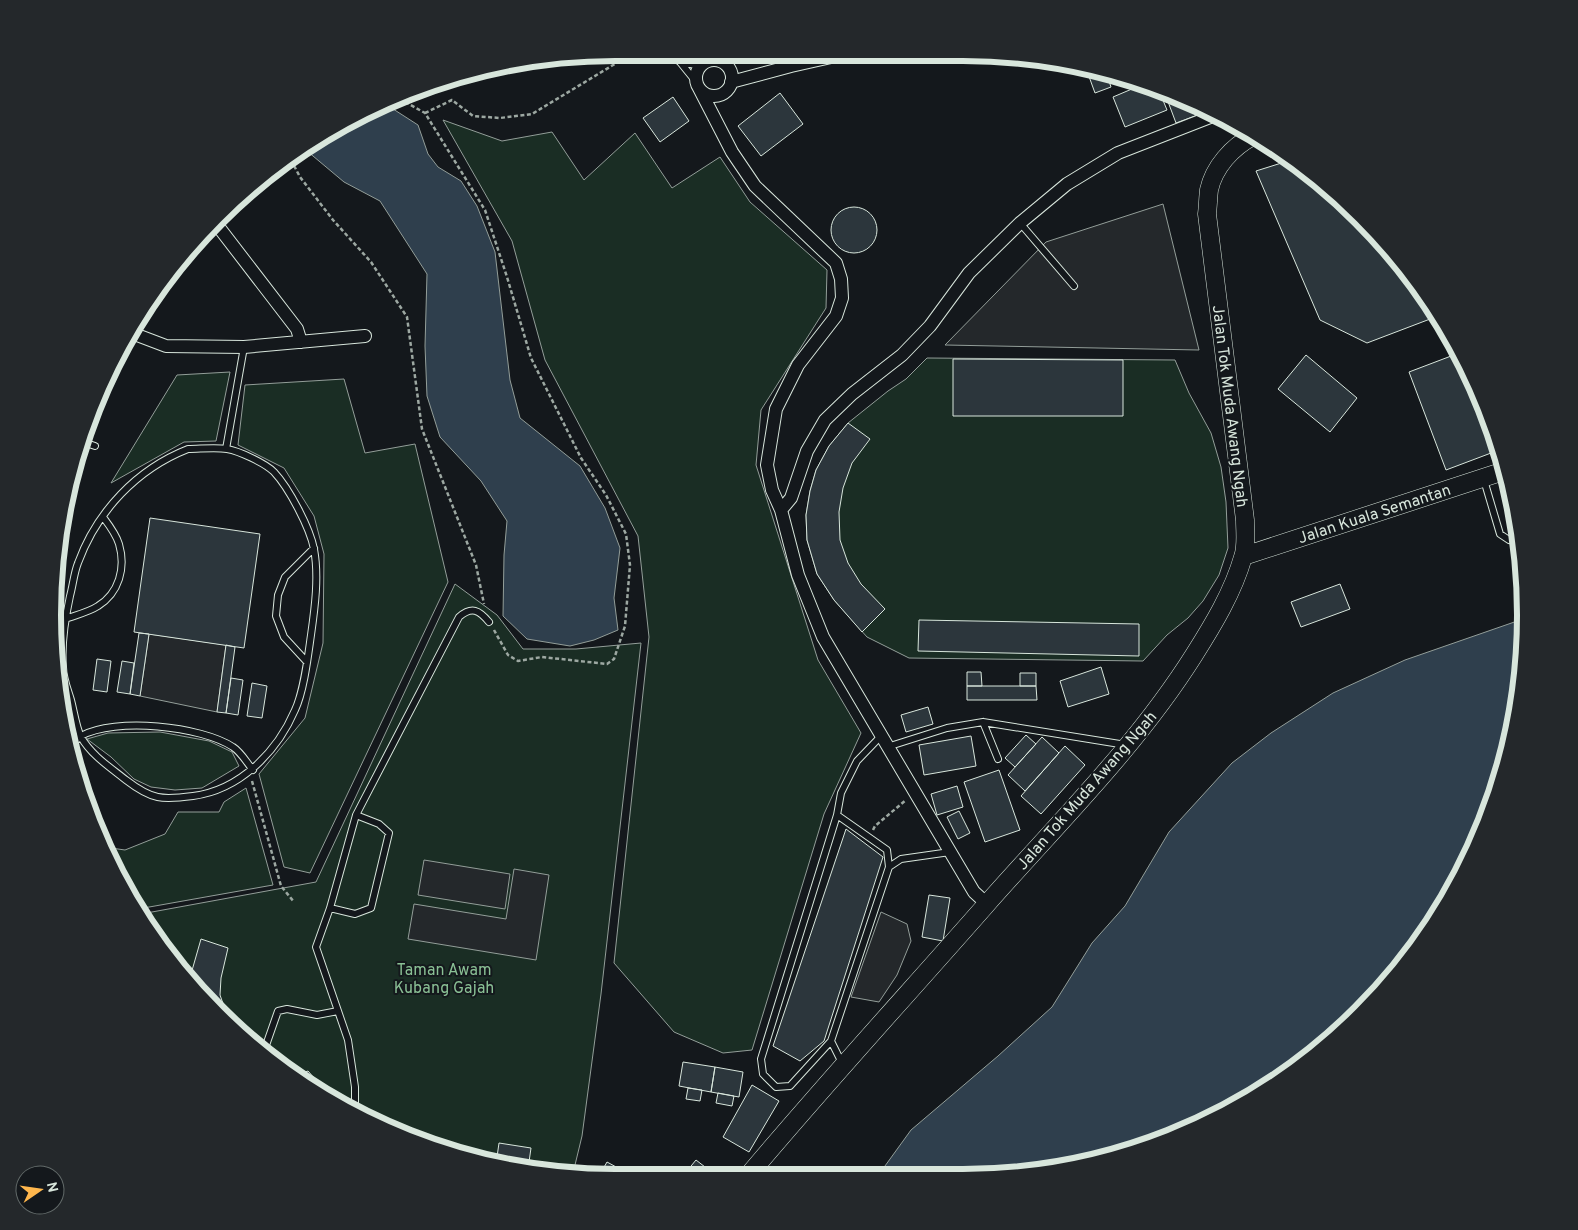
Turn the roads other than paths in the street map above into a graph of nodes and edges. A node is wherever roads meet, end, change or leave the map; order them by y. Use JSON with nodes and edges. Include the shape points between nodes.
{"nodes":[{"id":1,"x":710,"y":61,"type":"edge"},
{"id":2,"x":718,"y":61,"type":"edge"},
{"id":3,"x":812,"y":61,"type":"edge"},
{"id":4,"x":680,"y":62,"type":"joint"},
{"id":5,"x":701,"y":66,"type":"junction"},
{"id":6,"x":731,"y":82,"type":"junction"},
{"id":7,"x":698,"y":85,"type":"junction"},
{"id":8,"x":720,"y":95,"type":"junction"},
{"id":9,"x":1208,"y":118,"type":"edge"},
{"id":10,"x":718,"y":122,"type":"junction"},
{"id":11,"x":1248,"y":140,"type":"edge"},
{"id":12,"x":1020,"y":223,"type":"junction"},
{"id":13,"x":219,"y":228,"type":"edge"},
{"id":14,"x":1074,"y":286,"type":"dead end"},
{"id":15,"x":137,"y":335,"type":"edge"},
{"id":16,"x":365,"y":336,"type":"dead end"},
{"id":17,"x":302,"y":342,"type":"junction"},
{"id":18,"x":244,"y":347,"type":"junction"},
{"id":19,"x":89,"y":444,"type":"edge"},
{"id":20,"x":95,"y":446,"type":"dead end"},
{"id":21,"x":226,"y":449,"type":"junction"},
{"id":22,"x":1498,"y":472,"type":"edge"},
{"id":23,"x":1483,"y":476,"type":"junction"},
{"id":24,"x":781,"y":510,"type":"junction"},
{"id":25,"x":103,"y":517,"type":"junction"},
{"id":26,"x":1512,"y":541,"type":"edge"},
{"id":27,"x":314,"y":548,"type":"junction"},
{"id":28,"x":1244,"y":556,"type":"junction"},
{"id":29,"x":65,"y":619,"type":"junction"},
{"id":30,"x":489,"y":622,"type":"road end"},
{"id":31,"x":62,"y":654,"type":"edge"},
{"id":32,"x":307,"y":662,"type":"junction"},
{"id":33,"x":65,"y":677,"type":"edge"},
{"id":34,"x":983,"y":722,"type":"junction"},
{"id":35,"x":81,"y":736,"type":"junction"},
{"id":36,"x":76,"y":741,"type":"edge"},
{"id":37,"x":884,"y":742,"type":"junction"},
{"id":38,"x":1130,"y":746,"type":"junction"},
{"id":39,"x":998,"y":759,"type":"dead end"},
{"id":40,"x":251,"y":771,"type":"junction"},
{"id":41,"x":356,"y":815,"type":"junction"},
{"id":42,"x":837,"y":815,"type":"junction"},
{"id":43,"x":950,"y":852,"type":"junction"},
{"id":44,"x":889,"y":868,"type":"junction"},
{"id":45,"x":987,"y":904,"type":"junction"},
{"id":46,"x":330,"y":908,"type":"junction"},
{"id":47,"x":338,"y":1011,"type":"junction"},
{"id":48,"x":831,"y":1042,"type":"junction"},
{"id":49,"x":266,"y":1044,"type":"edge"},
{"id":50,"x":844,"y":1067,"type":"junction"},
{"id":51,"x":355,"y":1104,"type":"edge"},
{"id":52,"x":754,"y":1169,"type":"edge"}],
"edges":[{"from":1,"to":5,"type":"street"},
{"from":2,"to":6,"type":"street","via":[[729,68]]},
{"from":3,"to":6,"type":"street"},
{"from":4,"to":5,"type":"lane"},
{"from":4,"to":7,"type":"lane"},
{"from":5,"to":7,"type":"street","via":[[696,77]]},
{"from":6,"to":8,"type":"street"},
{"from":7,"to":8,"type":"street","via":[[708,95]]},
{"from":7,"to":10,"type":"street"},
{"from":8,"to":10,"type":"street"},
{"from":9,"to":12,"type":"street","via":[[1118,154],[1068,184]]},
{"from":10,"to":24,"type":"street","via":[[732,152],[755,186],[836,263],[841,279],[842,298],[836,316],[798,365],[776,409],[768,464],[772,490]]},
{"from":11,"to":28,"type":"main road","name":"Jalan Tok Muda Awang Ngah","via":[[1232,151],[1218,168],[1210,190],[1207,214],[1245,520]]},
{"from":12,"to":14,"type":"lane"},
{"from":12,"to":24,"type":"street","via":[[969,273],[930,326],[902,355],[825,420],[807,451],[791,498]]},
{"from":13,"to":17,"type":"street","via":[[297,329]]},
{"from":15,"to":18,"type":"street","via":[[166,346]]},
{"from":16,"to":17,"type":"street"},
{"from":17,"to":18,"type":"street"},
{"from":18,"to":21,"type":"lane"},
{"from":19,"to":20,"type":"lane"},
{"from":21,"to":25,"type":"lane","via":[[188,449],[155,465],[115,499]]},
{"from":21,"to":27,"type":"lane","via":[[273,471],[290,495]]},
{"from":22,"to":23,"type":"main road","name":"Jalan Kuala Semantan"},
{"from":23,"to":26,"type":"lane","via":[[1500,534]]},
{"from":23,"to":28,"type":"main road","name":"Jalan Kuala Semantan"},
{"from":24,"to":37,"type":"street","via":[[798,574],[823,637]]},
{"from":25,"to":29,"type":"lane","via":[[77,564]]},
{"from":25,"to":29,"type":"lane","via":[[119,544],[122,562],[117,586],[96,608]]},
{"from":27,"to":32,"type":"lane","via":[[315,606]]},
{"from":27,"to":32,"type":"lane","via":[[285,577],[278,595],[276,616],[284,637]]},
{"from":28,"to":38,"type":"main road","name":"Jalan Tok Muda Awang Ngah","via":[[1207,635]]},
{"from":29,"to":31,"type":"lane"},
{"from":30,"to":41,"type":"lane","via":[[474,610],[459,617]]},
{"from":32,"to":40,"type":"lane","via":[[296,709],[280,740]]},
{"from":33,"to":35,"type":"lane"},
{"from":34,"to":37,"type":"lane"},
{"from":34,"to":38,"type":"lane"},
{"from":34,"to":39,"type":"lane"},
{"from":35,"to":36,"type":"lane"},
{"from":35,"to":40,"type":"lane","via":[[133,726],[186,730],[235,747]]},
{"from":35,"to":40,"type":"lane","via":[[111,768],[139,790],[159,798],[206,794]]},
{"from":37,"to":42,"type":"lane","via":[[857,761],[841,792]]},
{"from":37,"to":43,"type":"street"},
{"from":38,"to":45,"type":"main road","name":"Jalan Tok Muda Awang Ngah"},
{"from":41,"to":46,"type":"lane"},
{"from":41,"to":46,"type":"lane","via":[[379,824],[388,833],[371,908],[355,914]]},
{"from":42,"to":44,"type":"lane","via":[[887,850]]},
{"from":42,"to":48,"type":"lane","via":[[761,1059],[763,1074],[776,1087],[790,1086]]},
{"from":43,"to":44,"type":"lane","via":[[901,859]]},
{"from":43,"to":45,"type":"street","via":[[974,892]]},
{"from":44,"to":48,"type":"lane"},
{"from":45,"to":50,"type":"main road","name":"Jalan Tok Muda Awang Ngah"},
{"from":46,"to":47,"type":"lane","via":[[316,947]]},
{"from":47,"to":49,"type":"lane","via":[[318,1016],[287,1009],[278,1011]]},
{"from":47,"to":51,"type":"lane","via":[[348,1040]]},
{"from":48,"to":50,"type":"lane"},
{"from":50,"to":52,"type":"main road","name":"Jalan Tok Muda Awang Ngah"}]}
